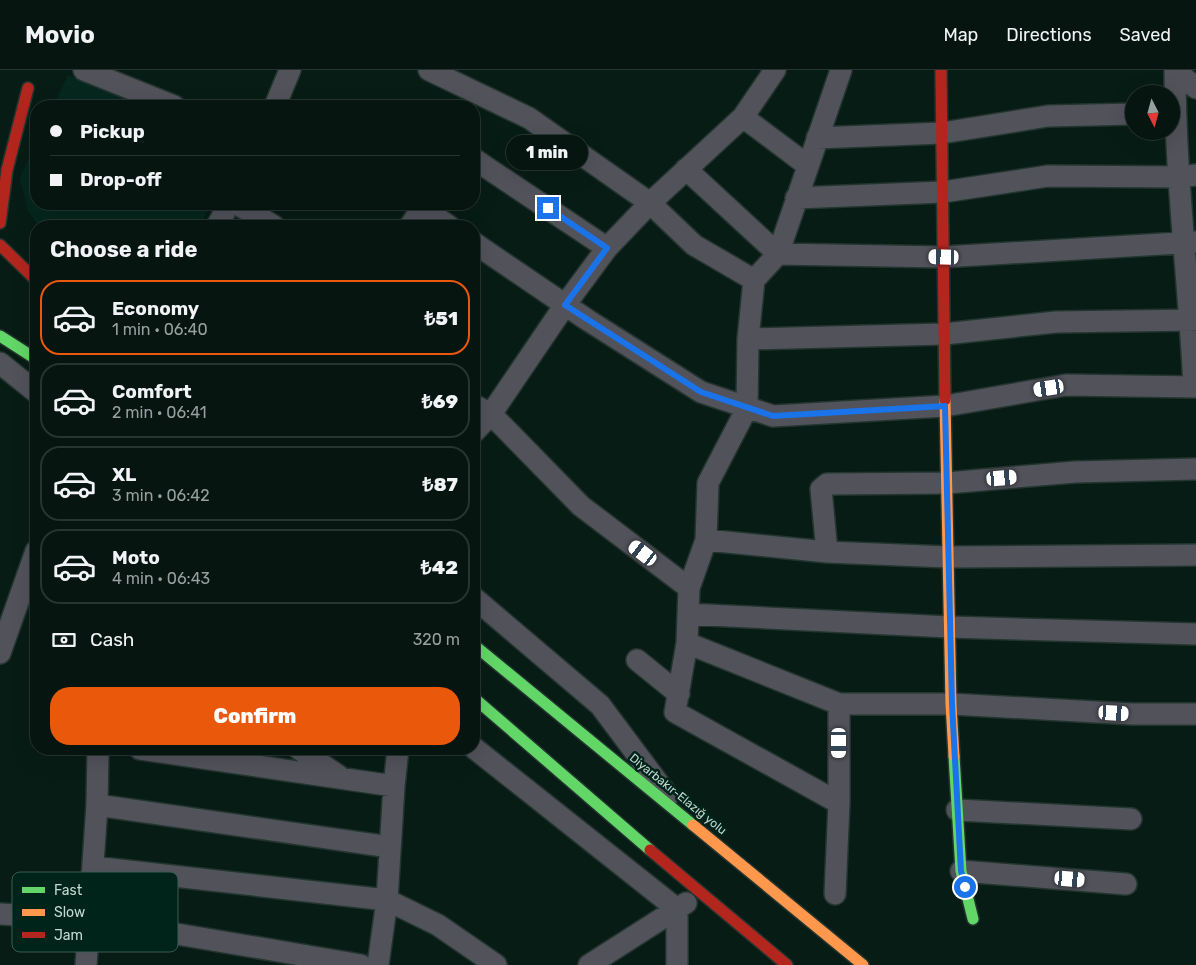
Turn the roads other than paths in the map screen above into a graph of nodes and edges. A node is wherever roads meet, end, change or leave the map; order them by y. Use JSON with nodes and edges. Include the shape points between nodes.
{"nodes":[{"id":1,"x":84,"y":70,"type":"edge"},
{"id":2,"x":290,"y":70,"type":"edge"},
{"id":3,"x":429,"y":70,"type":"edge"},
{"id":4,"x":775,"y":70,"type":"edge"},
{"id":5,"x":842,"y":70,"type":"edge"},
{"id":6,"x":942,"y":70,"type":"edge"},
{"id":7,"x":1175,"y":70,"type":"edge"},
{"id":8,"x":34,"y":76,"type":"dead end"},
{"id":9,"x":1174,"y":85,"type":"edge"},
{"id":10,"x":28,"y":88,"type":"junction"},
{"id":11,"x":1196,"y":88,"type":"edge"},
{"id":12,"x":159,"y":100,"type":"edge"},
{"id":13,"x":278,"y":100,"type":"edge"},
{"id":14,"x":11,"y":108,"type":"dead end"},
{"id":15,"x":1125,"y":114,"type":"edge"},
{"id":16,"x":743,"y":117,"type":"junction"},
{"id":17,"x":942,"y":133,"type":"junction"},
{"id":18,"x":817,"y":138,"type":"junction"},
{"id":19,"x":1179,"y":140,"type":"edge"},
{"id":20,"x":480,"y":163,"type":"edge"},
{"id":21,"x":807,"y":165,"type":"junction"},
{"id":22,"x":686,"y":169,"type":"junction"},
{"id":23,"x":1188,"y":176,"type":"edge"},
{"id":24,"x":943,"y":192,"type":"junction"},
{"id":25,"x":796,"y":198,"type":"junction"},
{"id":26,"x":650,"y":203,"type":"junction"},
{"id":27,"x":247,"y":210,"type":"edge"},
{"id":28,"x":425,"y":210,"type":"edge"},
{"id":29,"x":264,"y":220,"type":"edge"},
{"id":30,"x":440,"y":220,"type":"edge"},
{"id":31,"x":0,"y":223,"type":"edge"},
{"id":32,"x":1189,"y":243,"type":"edge"},
{"id":33,"x":0,"y":245,"type":"edge"},
{"id":34,"x":480,"y":247,"type":"edge"},
{"id":35,"x":607,"y":248,"type":"junction"},
{"id":36,"x":778,"y":254,"type":"junction"},
{"id":37,"x":944,"y":257,"type":"junction"},
{"id":38,"x":30,"y":274,"type":"edge"},
{"id":39,"x":754,"y":280,"type":"junction"},
{"id":40,"x":565,"y":305,"type":"junction"},
{"id":41,"x":1193,"y":321,"type":"edge"},
{"id":42,"x":944,"y":334,"type":"junction"},
{"id":43,"x":0,"y":336,"type":"edge"},
{"id":44,"x":748,"y":339,"type":"junction"},
{"id":45,"x":30,"y":355,"type":"edge"},
{"id":46,"x":0,"y":363,"type":"edge"},
{"id":47,"x":30,"y":387,"type":"edge"},
{"id":48,"x":1195,"y":387,"type":"edge"},
{"id":49,"x":945,"y":406,"type":"junction"},
{"id":50,"x":748,"y":408,"type":"junction"},
{"id":51,"x":482,"y":409,"type":"edge"},
{"id":52,"x":1196,"y":469,"type":"edge"},
{"id":53,"x":946,"y":484,"type":"junction"},
{"id":54,"x":706,"y":540,"type":"junction"},
{"id":55,"x":827,"y":552,"type":"junction"},
{"id":56,"x":1196,"y":555,"type":"edge"},
{"id":57,"x":948,"y":557,"type":"junction"},
{"id":58,"x":30,"y":567,"type":"edge"},
{"id":59,"x":689,"y":588,"type":"junction"},
{"id":60,"x":480,"y":603,"type":"edge"},
{"id":61,"x":688,"y":614,"type":"junction"},
{"id":62,"x":950,"y":627,"type":"junction"},
{"id":63,"x":1196,"y":634,"type":"edge"},
{"id":64,"x":687,"y":643,"type":"junction"},
{"id":65,"x":480,"y":650,"type":"edge"},
{"id":66,"x":0,"y":653,"type":"edge"},
{"id":67,"x":637,"y":660,"type":"dead end"},
{"id":68,"x":678,"y":694,"type":"junction"},
{"id":69,"x":480,"y":703,"type":"edge"},
{"id":70,"x":839,"y":704,"type":"junction"},
{"id":71,"x":952,"y":704,"type":"junction"},
{"id":72,"x":1196,"y":714,"type":"edge"},
{"id":73,"x":480,"y":753,"type":"edge"},
{"id":74,"x":98,"y":755,"type":"edge"},
{"id":75,"x":181,"y":755,"type":"edge"},
{"id":76,"x":308,"y":755,"type":"edge"},
{"id":77,"x":397,"y":755,"type":"edge"},
{"id":78,"x":343,"y":779,"type":"junction"},
{"id":79,"x":394,"y":786,"type":"junction"},
{"id":80,"x":839,"y":803,"type":"junction"},
{"id":81,"x":97,"y":805,"type":"junction"},
{"id":82,"x":957,"y":810,"type":"junction"},
{"id":83,"x":685,"y":818,"type":"junction"},
{"id":84,"x":1131,"y":820,"type":"dead end"},
{"id":85,"x":390,"y":847,"type":"junction"},
{"id":86,"x":93,"y":867,"type":"junction"},
{"id":87,"x":961,"y":871,"type":"junction"},
{"id":88,"x":93,"y":872,"type":"edge"},
{"id":89,"x":138,"y":872,"type":"edge"},
{"id":90,"x":178,"y":877,"type":"edge"},
{"id":91,"x":1126,"y":884,"type":"dead end"},
{"id":92,"x":701,"y":894,"type":"junction"},
{"id":93,"x":834,"y":894,"type":"dead end"},
{"id":94,"x":387,"y":900,"type":"junction"},
{"id":95,"x":677,"y":909,"type":"junction"},
{"id":96,"x":973,"y":919,"type":"dead end"},
{"id":97,"x":178,"y":934,"type":"edge"},
{"id":98,"x":87,"y":952,"type":"edge"},
{"id":99,"x":86,"y":965,"type":"edge"},
{"id":100,"x":361,"y":965,"type":"edge"},
{"id":101,"x":378,"y":965,"type":"edge"},
{"id":102,"x":496,"y":965,"type":"edge"},
{"id":103,"x":589,"y":965,"type":"edge"},
{"id":104,"x":677,"y":965,"type":"edge"},
{"id":105,"x":787,"y":965,"type":"edge"},
{"id":106,"x":863,"y":965,"type":"edge"}],
"edges":[{"from":1,"to":12,"type":"street"},
{"from":2,"to":13,"type":"street"},
{"from":3,"to":26,"type":"street","via":[[529,118]]},
{"from":4,"to":16,"type":"street"},
{"from":5,"to":18,"type":"street"},
{"from":6,"to":17,"type":"main road"},
{"from":7,"to":9,"type":"street"},
{"from":7,"to":11,"type":"street"},
{"from":8,"to":10,"type":"main road"},
{"from":10,"to":14,"type":"main road"},
{"from":10,"to":31,"type":"main road","via":[[7,170]]},
{"from":15,"to":17,"type":"street","via":[[1048,116]]},
{"from":16,"to":21,"type":"street"},
{"from":16,"to":22,"type":"street"},
{"from":17,"to":18,"type":"street"},
{"from":17,"to":24,"type":"main road"},
{"from":18,"to":21,"type":"street"},
{"from":19,"to":23,"type":"street"},
{"from":20,"to":35,"type":"street"},
{"from":21,"to":25,"type":"street"},
{"from":22,"to":26,"type":"street"},
{"from":22,"to":36,"type":"street"},
{"from":23,"to":24,"type":"street","via":[[1048,176]]},
{"from":23,"to":32,"type":"street"},
{"from":24,"to":25,"type":"street"},
{"from":24,"to":37,"type":"main road"},
{"from":25,"to":36,"type":"street"},
{"from":26,"to":35,"type":"street"},
{"from":26,"to":39,"type":"street","via":[[694,245]]},
{"from":27,"to":29,"type":"street"},
{"from":28,"to":30,"type":"street"},
{"from":32,"to":37,"type":"street"},
{"from":32,"to":41,"type":"street"},
{"from":33,"to":38,"type":"main road"},
{"from":34,"to":40,"type":"street"},
{"from":35,"to":40,"type":"street"},
{"from":36,"to":37,"type":"street"},
{"from":36,"to":39,"type":"street"},
{"from":37,"to":42,"type":"main road"},
{"from":39,"to":44,"type":"street"},
{"from":40,"to":50,"type":"street","via":[[701,392]]},
{"from":40,"to":51,"type":"street"},
{"from":41,"to":42,"type":"street","via":[[1056,322]]},
{"from":41,"to":48,"type":"street"},
{"from":42,"to":44,"type":"street"},
{"from":42,"to":49,"type":"main road"},
{"from":43,"to":45,"type":"main road"},
{"from":44,"to":50,"type":"street"},
{"from":46,"to":47,"type":"street"},
{"from":48,"to":49,"type":"street","via":[[1066,385]]},
{"from":49,"to":50,"type":"street","via":[[773,416]]},
{"from":49,"to":53,"type":"main road"},
{"from":50,"to":54,"type":"street","via":[[708,483]]},
{"from":51,"to":59,"type":"street","via":[[581,506]]},
{"from":52,"to":53,"type":"street","via":[[1075,472]]},
{"from":53,"to":55,"type":"street","via":[[827,484],[821,489]]},
{"from":53,"to":57,"type":"main road"},
{"from":54,"to":55,"type":"street"},
{"from":54,"to":59,"type":"street"},
{"from":55,"to":57,"type":"street"},
{"from":56,"to":57,"type":"street"},
{"from":57,"to":62,"type":"main road"},
{"from":58,"to":66,"type":"street"},
{"from":59,"to":61,"type":"street"},
{"from":60,"to":83,"type":"street","via":[[600,705]]},
{"from":61,"to":62,"type":"street"},
{"from":61,"to":64,"type":"street"},
{"from":62,"to":63,"type":"street"},
{"from":62,"to":71,"type":"main road"},
{"from":64,"to":68,"type":"street"},
{"from":64,"to":70,"type":"street"},
{"from":65,"to":83,"type":"main road","name":"Diyarbakır-Elazığ yolu"},
{"from":67,"to":68,"type":"street"},
{"from":68,"to":80,"type":"street","via":[[675,712]]},
{"from":69,"to":92,"type":"main road"},
{"from":70,"to":71,"type":"street"},
{"from":70,"to":80,"type":"street"},
{"from":71,"to":72,"type":"street","via":[[1132,714]]},
{"from":71,"to":82,"type":"main road"},
{"from":73,"to":95,"type":"street"},
{"from":74,"to":81,"type":"street"},
{"from":75,"to":78,"type":"street"},
{"from":76,"to":78,"type":"street"},
{"from":77,"to":79,"type":"street"},
{"from":78,"to":79,"type":"street"},
{"from":79,"to":85,"type":"street"},
{"from":80,"to":93,"type":"street"},
{"from":81,"to":85,"type":"street"},
{"from":81,"to":86,"type":"street"},
{"from":82,"to":84,"type":"street"},
{"from":82,"to":87,"type":"main road"},
{"from":83,"to":106,"type":"main road","name":"Diyarbakır-Elazığ yolu"},
{"from":85,"to":94,"type":"street"},
{"from":86,"to":88,"type":"street"},
{"from":86,"to":89,"type":"street"},
{"from":87,"to":91,"type":"street"},
{"from":87,"to":96,"type":"main road"},
{"from":90,"to":94,"type":"street"},
{"from":92,"to":95,"type":"street"},
{"from":92,"to":105,"type":"main road"},
{"from":94,"to":101,"type":"street"},
{"from":94,"to":102,"type":"street","via":[[438,925]]},
{"from":95,"to":103,"type":"street"},
{"from":95,"to":104,"type":"street"},
{"from":97,"to":100,"type":"street"},
{"from":98,"to":99,"type":"street"}]}
